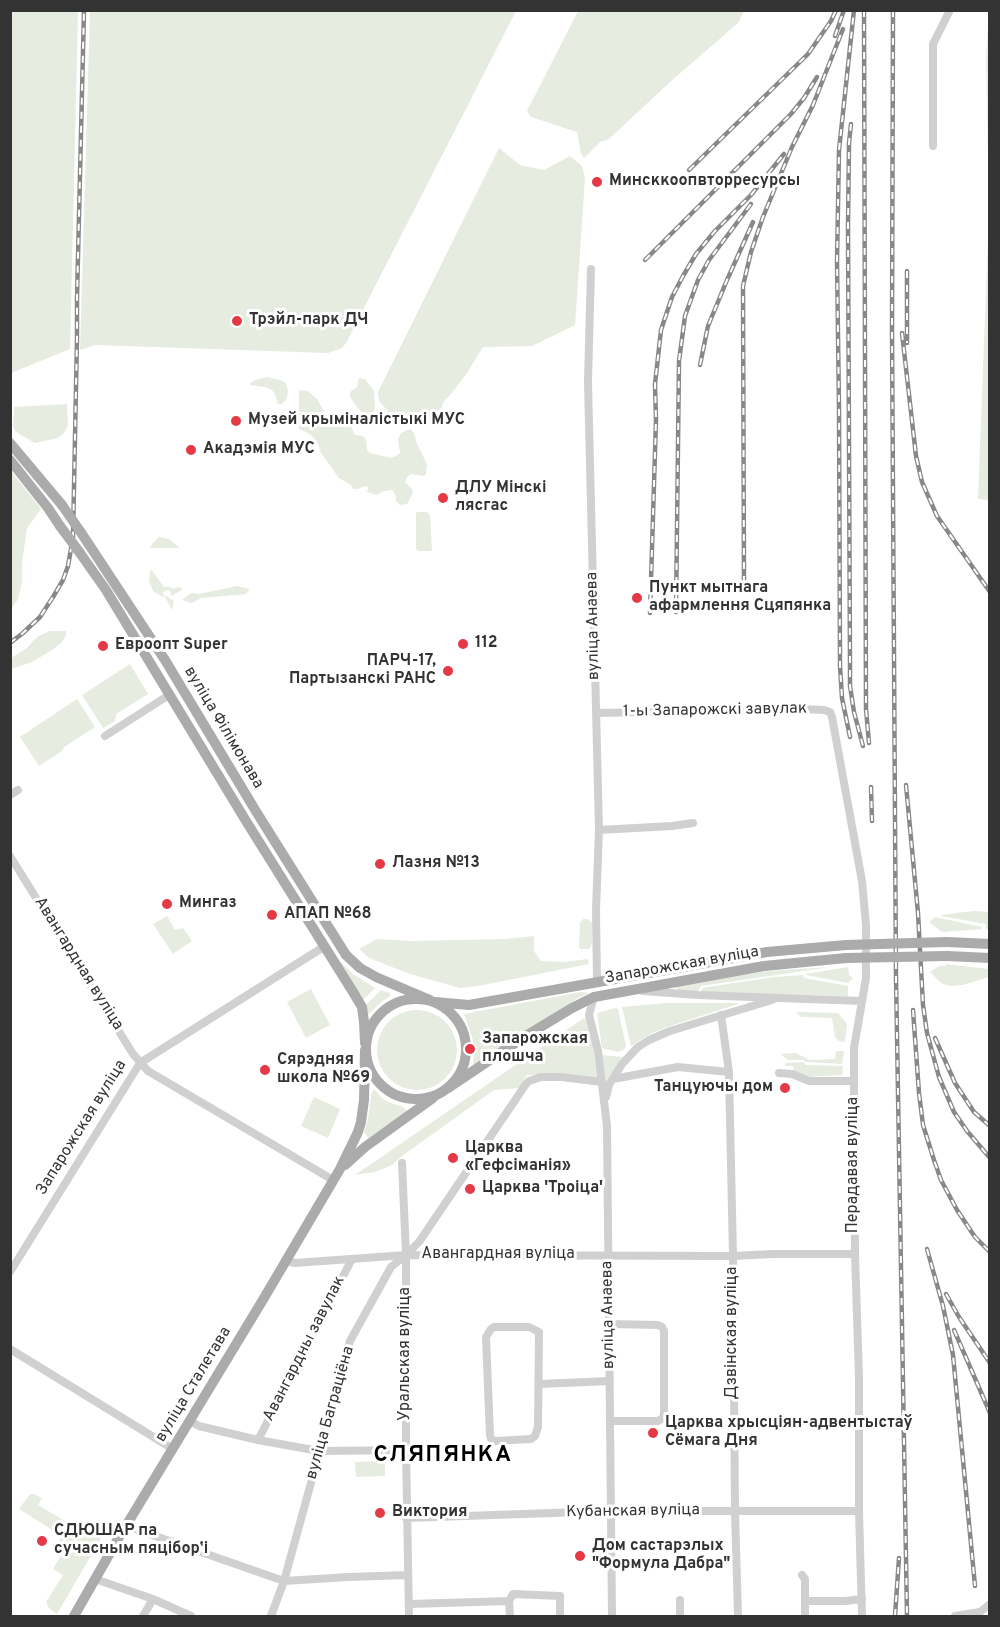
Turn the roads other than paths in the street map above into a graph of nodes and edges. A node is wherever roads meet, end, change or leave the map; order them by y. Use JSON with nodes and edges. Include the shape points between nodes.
{"nodes":[{"id":1,"x":950,"y":10,"type":"edge"},
{"id":2,"x":933,"y":146,"type":"dead end"},
{"id":3,"x":591,"y":269,"type":"dead end"},
{"id":4,"x":10,"y":443,"type":"edge"},
{"id":5,"x":10,"y":460,"type":"edge"},
{"id":6,"x":165,"y":660,"type":"junction"},
{"id":7,"x":154,"y":667,"type":"junction"},
{"id":8,"x":169,"y":695,"type":"junction"},
{"id":9,"x":596,"y":712,"type":"junction"},
{"id":10,"x":832,"y":717,"type":"joint"},
{"id":11,"x":105,"y":736,"type":"dead end"},
{"id":12,"x":693,"y":823,"type":"dead end"},
{"id":13,"x":599,"y":830,"type":"junction"},
{"id":14,"x":10,"y":856,"type":"edge"},
{"id":15,"x":990,"y":944,"type":"edge"},
{"id":16,"x":325,"y":946,"type":"junction"},
{"id":17,"x":990,"y":958,"type":"edge"},
{"id":18,"x":597,"y":982,"type":"junction"},
{"id":19,"x":631,"y":989,"type":"junction"},
{"id":20,"x":594,"y":997,"type":"junction"},
{"id":21,"x":778,"y":998,"type":"junction"},
{"id":22,"x":433,"y":1001,"type":"junction"},
{"id":23,"x":862,"y":1001,"type":"junction"},
{"id":24,"x":572,"y":1008,"type":"junction"},
{"id":25,"x":590,"y":1015,"type":"junction"},
{"id":26,"x":721,"y":1015,"type":"junction"},
{"id":27,"x":365,"y":1047,"type":"junction"},
{"id":28,"x":140,"y":1063,"type":"junction"},
{"id":29,"x":729,"y":1072,"type":"junction"},
{"id":30,"x":779,"y":1073,"type":"dead end"},
{"id":31,"x":613,"y":1079,"type":"junction"},
{"id":32,"x":854,"y":1081,"type":"junction"},
{"id":33,"x":602,"y":1082,"type":"junction"},
{"id":34,"x":443,"y":1091,"type":"junction"},
{"id":35,"x":604,"y":1102,"type":"junction"},
{"id":36,"x":402,"y":1163,"type":"dead end"},
{"id":37,"x":340,"y":1169,"type":"junction"},
{"id":38,"x":333,"y":1180,"type":"junction"},
{"id":39,"x":855,"y":1254,"type":"junction"},
{"id":40,"x":406,"y":1255,"type":"junction"},
{"id":41,"x":607,"y":1255,"type":"junction"},
{"id":42,"x":733,"y":1256,"type":"junction"},
{"id":43,"x":352,"y":1258,"type":"junction"},
{"id":44,"x":286,"y":1261,"type":"junction"},
{"id":45,"x":10,"y":1272,"type":"edge"},
{"id":46,"x":610,"y":1324,"type":"junction"},
{"id":47,"x":10,"y":1349,"type":"edge"},
{"id":48,"x":610,"y":1381,"type":"junction"},
{"id":49,"x":538,"y":1384,"type":"junction"},
{"id":50,"x":190,"y":1421,"type":"junction"},
{"id":51,"x":610,"y":1421,"type":"junction"},
{"id":52,"x":258,"y":1440,"type":"junction"},
{"id":53,"x":173,"y":1449,"type":"junction"},
{"id":54,"x":405,"y":1450,"type":"junction"},
{"id":55,"x":320,"y":1451,"type":"junction"},
{"id":56,"x":611,"y":1511,"type":"junction"},
{"id":57,"x":735,"y":1511,"type":"junction"},
{"id":58,"x":859,"y":1511,"type":"junction"},
{"id":59,"x":406,"y":1518,"type":"junction"},
{"id":60,"x":127,"y":1525,"type":"junction"},
{"id":61,"x":407,"y":1575,"type":"junction"},
{"id":62,"x":802,"y":1575,"type":"dead end"},
{"id":63,"x":95,"y":1579,"type":"junction"},
{"id":64,"x":284,"y":1581,"type":"junction"},
{"id":65,"x":153,"y":1599,"type":"junction"},
{"id":66,"x":862,"y":1599,"type":"junction"},
{"id":67,"x":680,"y":1600,"type":"dead end"},
{"id":68,"x":509,"y":1601,"type":"junction"},
{"id":69,"x":805,"y":1601,"type":"junction"},
{"id":70,"x":409,"y":1604,"type":"junction"},
{"id":71,"x":990,"y":1604,"type":"edge"},
{"id":72,"x":74,"y":1617,"type":"edge"},
{"id":73,"x":143,"y":1617,"type":"edge"},
{"id":74,"x":191,"y":1617,"type":"edge"},
{"id":75,"x":271,"y":1617,"type":"edge"},
{"id":76,"x":409,"y":1617,"type":"edge"},
{"id":77,"x":510,"y":1617,"type":"edge"},
{"id":78,"x":560,"y":1617,"type":"edge"},
{"id":79,"x":612,"y":1617,"type":"edge"},
{"id":80,"x":680,"y":1617,"type":"edge"},
{"id":81,"x":738,"y":1617,"type":"edge"},
{"id":82,"x":805,"y":1617,"type":"edge"},
{"id":83,"x":862,"y":1617,"type":"edge"},
{"id":84,"x":955,"y":1617,"type":"edge"}],
"edges":[{"from":1,"to":2,"type":"street","via":[[933,44]]},
{"from":3,"to":9,"type":"street","name":"вуліца Анаева","via":[[588,382]]},
{"from":4,"to":6,"type":"main road","name":"вуліца Філімонава","bridge":true,"via":[[62,505]]},
{"from":5,"to":7,"type":"main road","name":"вуліца Філімонава","bridge":true,"via":[[106,590]]},
{"from":6,"to":7,"type":"main road"},
{"from":6,"to":22,"type":"main road","name":"вуліца Філімонава","via":[[346,955],[376,977]]},
{"from":7,"to":8,"type":"main road","name":"вуліца Філімонава"},
{"from":8,"to":11,"type":"street"},
{"from":8,"to":16,"type":"main road","name":"вуліца Філімонава"},
{"from":9,"to":10,"type":"street","name":"1-ы Запарожскі завулак","via":[[802,709],[824,710]]},
{"from":9,"to":13,"type":"street","name":"вуліца Анаева"},
{"from":10,"to":23,"type":"street","name":"Перадавая вуліца","via":[[863,890],[866,978]]},
{"from":12,"to":13,"type":"street"},
{"from":13,"to":18,"type":"street","name":"вуліца Анаева"},
{"from":14,"to":28,"type":"street","name":"Авангардная вуліца"},
{"from":15,"to":18,"type":"main road","name":"Запарожская вуліца","bridge":true,"via":[[846,945],[767,952]]},
{"from":16,"to":27,"type":"main road","name":"вуліца Філімонава","via":[[362,1007]]},
{"from":16,"to":28,"type":"street","name":"Запарожская вуліца"},
{"from":17,"to":19,"type":"main road","name":"Запарожская вуліца","bridge":true,"via":[[846,957],[764,966]]},
{"from":18,"to":22,"type":"main road","name":"Запарожская вуліца","via":[[469,1005]]},
{"from":19,"to":20,"type":"main road","name":"Запарожская вуліца"},
{"from":19,"to":21,"type":"street"},
{"from":20,"to":24,"type":"main road","name":"Запарожская вуліца"},
{"from":20,"to":25,"type":"street","name":"вуліца Анаева"},
{"from":21,"to":23,"type":"street"},
{"from":21,"to":26,"type":"street"},
{"from":22,"to":27,"type":"main road","via":[[408,999],[388,1007],[373,1023]]},
{"from":22,"to":34,"type":"main road","via":[[452,1014],[465,1041],[464,1062]]},
{"from":23,"to":32,"type":"street","name":"Перадавая вуліца"},
{"from":24,"to":25,"type":"street"},
{"from":24,"to":34,"type":"main road","name":"Запарожская вуліца"},
{"from":25,"to":33,"type":"street","name":"вуліца Анаева"},
{"from":26,"to":29,"type":"street","name":"Дзвінская вуліца"},
{"from":26,"to":31,"type":"street","via":[[648,1040],[629,1056]]},
{"from":27,"to":34,"type":"main road","via":[[372,1074],[390,1092],[414,1099]]},
{"from":27,"to":37,"type":"main road","via":[[361,1122]]},
{"from":28,"to":38,"type":"street","name":"Авангардная вуліца"},
{"from":28,"to":45,"type":"street","name":"Запарожская вуліца"},
{"from":29,"to":31,"type":"street","via":[[678,1067]]},
{"from":29,"to":42,"type":"street","name":"Дзвінская вуліца"},
{"from":30,"to":32,"type":"street","via":[[810,1081]]},
{"from":31,"to":35,"type":"street"},
{"from":32,"to":39,"type":"street","name":"Перадавая вуліца"},
{"from":33,"to":35,"type":"street","name":"вуліца Анаева"},
{"from":33,"to":40,"type":"street","name":"вуліца Баграціёна","via":[[561,1077],[530,1081]]},
{"from":34,"to":37,"type":"main road","name":"Запарожская вуліца","via":[[364,1147]]},
{"from":35,"to":41,"type":"street","name":"вуліца Анаева"},
{"from":36,"to":40,"type":"street","name":"Уральская вуліца"},
{"from":37,"to":38,"type":"main road","name":"вуліца Сталетава"},
{"from":38,"to":44,"type":"main road","name":"вуліца Сталетава"},
{"from":39,"to":42,"type":"street","name":"Авангардная вуліца"},
{"from":39,"to":58,"type":"street","name":"Перадавая вуліца"},
{"from":40,"to":41,"type":"street","name":"Авангардная вуліца"},
{"from":40,"to":43,"type":"street","name":"Авангардная вуліца"},
{"from":40,"to":54,"type":"street","name":"Уральская вуліца"},
{"from":40,"to":55,"type":"street","name":"вуліца Баграціёна","via":[[391,1267],[350,1341]]},
{"from":41,"to":42,"type":"street","name":"Авангардная вуліца"},
{"from":41,"to":46,"type":"street","name":"вуліца Анаева"},
{"from":42,"to":57,"type":"street","name":"Дзвінская вуліца"},
{"from":43,"to":44,"type":"street","name":"Авангардная вуліца"},
{"from":43,"to":52,"type":"street","name":"Авангардны завулак"},
{"from":44,"to":50,"type":"main road","name":"вуліца Сталетава"},
{"from":46,"to":48,"type":"street","name":"вуліца Анаева"},
{"from":46,"to":51,"type":"street","via":[[662,1327],[664,1414],[658,1421]]},
{"from":47,"to":53,"type":"street"},
{"from":48,"to":49,"type":"street"},
{"from":48,"to":51,"type":"street","name":"вуліца Анаева"},
{"from":49,"to":49,"type":"street","via":[[539,1332],[529,1327],[490,1329],[486,1337],[492,1439],[526,1440],[535,1436]]},
{"from":50,"to":52,"type":"street"},
{"from":50,"to":53,"type":"main road","name":"вуліца Сталетава"},
{"from":51,"to":56,"type":"street","name":"вуліца Анаева"},
{"from":52,"to":55,"type":"street"},
{"from":53,"to":60,"type":"main road","name":"вуліца Сталетава"},
{"from":54,"to":55,"type":"street"},
{"from":54,"to":59,"type":"street","name":"Уральская вуліца"},
{"from":55,"to":64,"type":"street","name":"вуліца Баграціёна"},
{"from":56,"to":57,"type":"street","name":"Кубанская вуліца"},
{"from":56,"to":59,"type":"street","name":"Кубанская вуліца"},
{"from":56,"to":79,"type":"street","name":"вуліца Анаева"},
{"from":57,"to":58,"type":"street","name":"Кубанская вуліца"},
{"from":57,"to":81,"type":"street","name":"Дзвінская вуліца"},
{"from":58,"to":66,"type":"street","name":"Перадавая вуліца"},
{"from":59,"to":61,"type":"street","name":"Уральская вуліца"},
{"from":60,"to":63,"type":"main road","name":"вуліца Сталетава"},
{"from":60,"to":64,"type":"street"},
{"from":61,"to":64,"type":"street"},
{"from":61,"to":70,"type":"street","name":"Уральская вуліца"},
{"from":62,"to":69,"type":"street"},
{"from":63,"to":65,"type":"street"},
{"from":63,"to":72,"type":"main road","name":"вуліца Сталетава"},
{"from":64,"to":75,"type":"street","name":"вуліца Баграціёна"},
{"from":65,"to":73,"type":"street"},
{"from":65,"to":74,"type":"street"},
{"from":66,"to":69,"type":"street"},
{"from":66,"to":83,"type":"street","name":"Перадавая вуліца"},
{"from":67,"to":80,"type":"street"},
{"from":68,"to":70,"type":"street"},
{"from":68,"to":77,"type":"street"},
{"from":68,"to":78,"type":"street","via":[[513,1594],[560,1596]]},
{"from":69,"to":82,"type":"street"},
{"from":70,"to":76,"type":"street","name":"Уральская вуліца"},
{"from":71,"to":84,"type":"street","via":[[980,1612]]}]}
